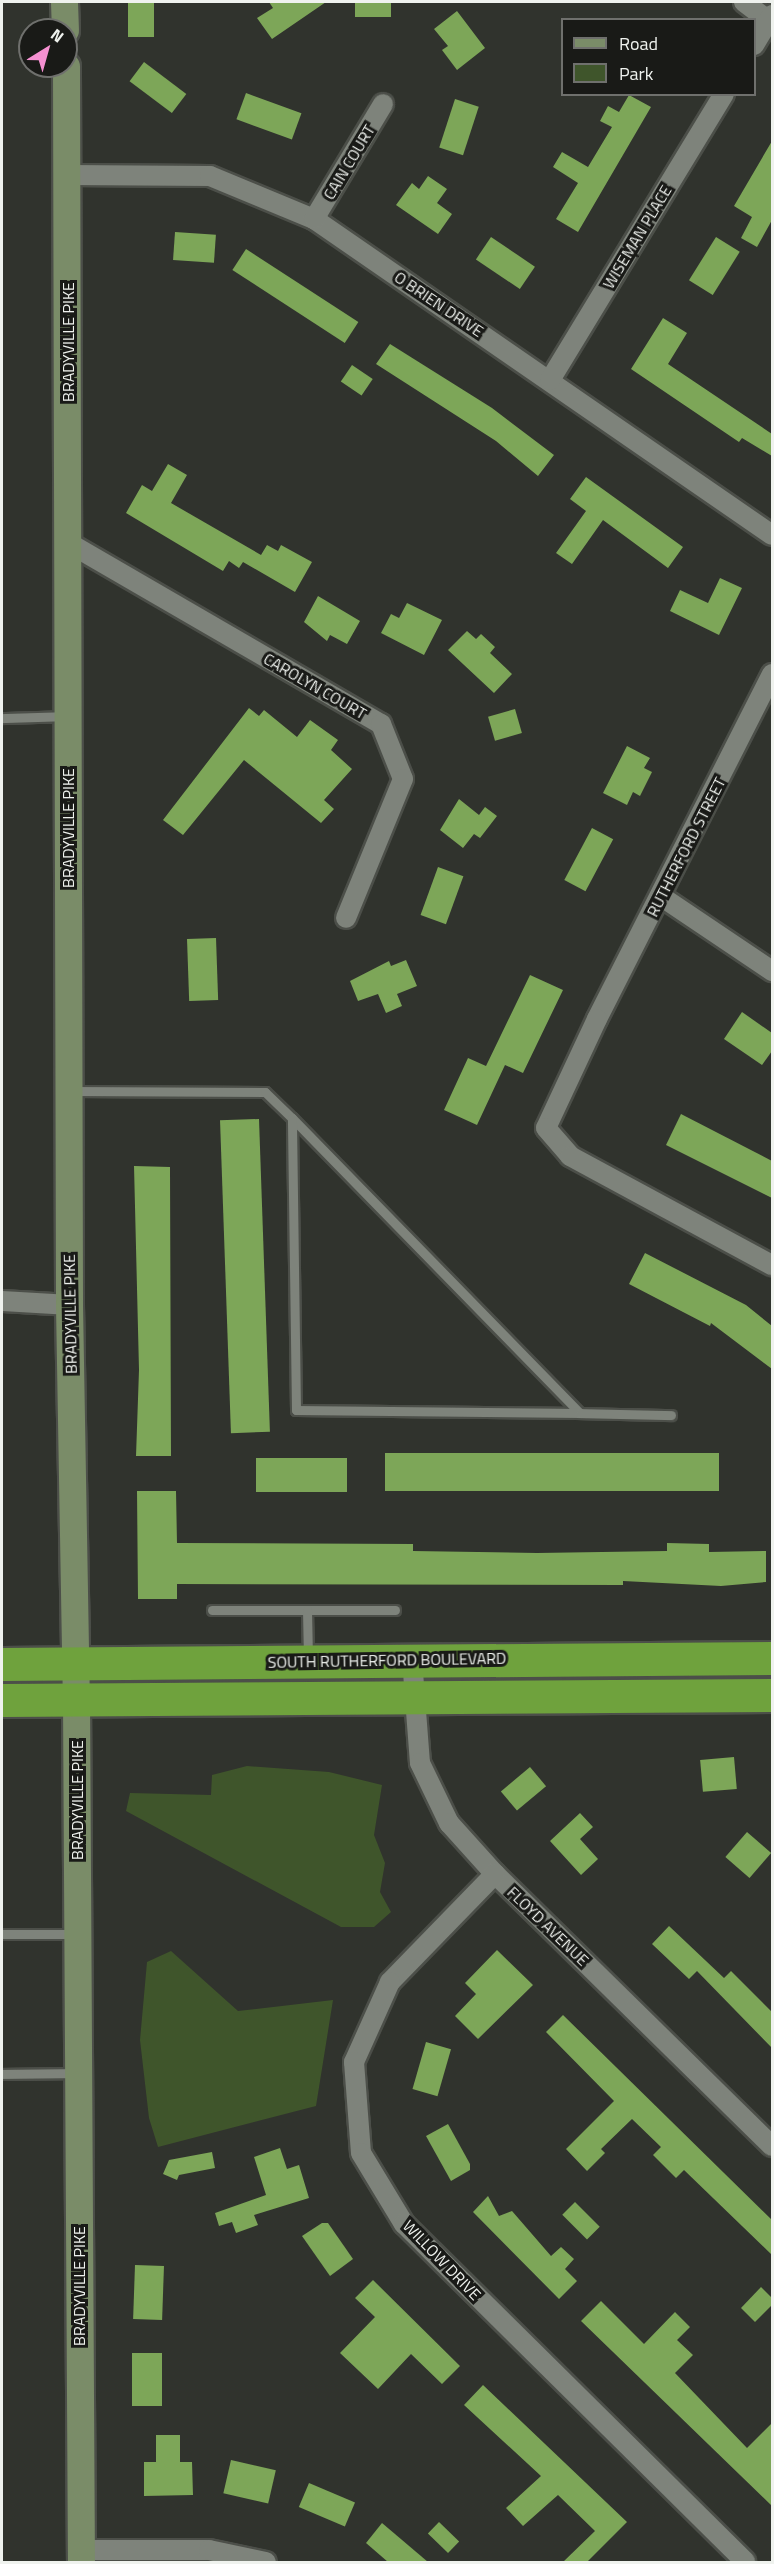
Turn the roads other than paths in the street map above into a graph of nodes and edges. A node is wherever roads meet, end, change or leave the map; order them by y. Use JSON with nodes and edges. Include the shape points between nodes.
{"nodes":[{"id":1,"x":64,"y":2,"type":"edge"},
{"id":2,"x":744,"y":2,"type":"edge"},
{"id":3,"x":65,"y":18,"type":"edge"},
{"id":4,"x":771,"y":18,"type":"edge"},
{"id":5,"x":756,"y":42,"type":"edge"},
{"id":6,"x":66,"y":78,"type":"edge"},
{"id":7,"x":723,"y":96,"type":"edge"},
{"id":8,"x":383,"y":104,"type":"dead end"},
{"id":9,"x":68,"y":175,"type":"junction"},
{"id":10,"x":314,"y":219,"type":"junction"},
{"id":11,"x":550,"y":380,"type":"junction"},
{"id":12,"x":772,"y":535,"type":"edge"},
{"id":13,"x":67,"y":542,"type":"junction"},
{"id":14,"x":772,"y":674,"type":"edge"},
{"id":15,"x":68,"y":716,"type":"junction"},
{"id":16,"x":2,"y":718,"type":"edge"},
{"id":17,"x":662,"y":897,"type":"junction"},
{"id":18,"x":346,"y":918,"type":"dead end"},
{"id":19,"x":772,"y":972,"type":"edge"},
{"id":20,"x":69,"y":1091,"type":"junction"},
{"id":21,"x":292,"y":1118,"type":"junction"},
{"id":22,"x":772,"y":1264,"type":"edge"},
{"id":23,"x":2,"y":1301,"type":"edge"},
{"id":24,"x":69,"y":1305,"type":"junction"},
{"id":25,"x":580,"y":1413,"type":"junction"},
{"id":26,"x":671,"y":1415,"type":"dead end"},
{"id":27,"x":212,"y":1610,"type":"dead end"},
{"id":28,"x":307,"y":1610,"type":"junction"},
{"id":29,"x":395,"y":1610,"type":"dead end"},
{"id":30,"x":772,"y":1658,"type":"edge"},
{"id":31,"x":412,"y":1659,"type":"junction"},
{"id":32,"x":308,"y":1661,"type":"junction"},
{"id":33,"x":2,"y":1664,"type":"edge"},
{"id":34,"x":75,"y":1664,"type":"junction"},
{"id":35,"x":772,"y":1695,"type":"edge"},
{"id":36,"x":414,"y":1697,"type":"junction"},
{"id":37,"x":2,"y":1700,"type":"edge"},
{"id":38,"x":76,"y":1700,"type":"junction"},
{"id":39,"x":495,"y":1874,"type":"junction"},
{"id":40,"x":2,"y":1934,"type":"edge"},
{"id":41,"x":77,"y":1934,"type":"junction"},
{"id":42,"x":2,"y":2073,"type":"edge"},
{"id":43,"x":78,"y":2073,"type":"junction"},
{"id":44,"x":772,"y":2146,"type":"edge"},
{"id":45,"x":81,"y":2556,"type":"edge"},
{"id":46,"x":266,"y":2562,"type":"edge"},
{"id":47,"x":745,"y":2562,"type":"edge"}],
"edges":[{"from":1,"to":3,"type":"main road"},
{"from":2,"to":4,"type":"street"},
{"from":4,"to":5,"type":"street"},
{"from":6,"to":9,"type":"main road","name":"BRADYVILLE PIKE"},
{"from":7,"to":11,"type":"street","name":"WISEMAN PLACE"},
{"from":8,"to":10,"type":"street","name":"CAIN COURT"},
{"from":9,"to":10,"type":"street","name":"O BRIEN DRIVE","via":[[210,176]]},
{"from":9,"to":13,"type":"main road","name":"BRADYVILLE PIKE"},
{"from":10,"to":11,"type":"street","name":"O BRIEN DRIVE"},
{"from":11,"to":12,"type":"street","name":"O BRIEN DRIVE"},
{"from":13,"to":15,"type":"main road","name":"BRADYVILLE PIKE"},
{"from":13,"to":18,"type":"street","name":"CAROLYN COURT","via":[[381,724],[403,779]]},
{"from":14,"to":17,"type":"street","name":"RUTHERFORD STREET"},
{"from":15,"to":16,"type":"lane"},
{"from":15,"to":20,"type":"main road","name":"BRADYVILLE PIKE"},
{"from":17,"to":19,"type":"street"},
{"from":17,"to":22,"type":"street","name":"RUTHERFORD STREET","via":[[597,1018],[546,1128],[570,1156]]},
{"from":20,"to":21,"type":"lane","via":[[265,1092]]},
{"from":20,"to":24,"type":"main road","name":"BRADYVILLE PIKE"},
{"from":21,"to":25,"type":"lane"},
{"from":21,"to":25,"type":"lane","via":[[296,1410]]},
{"from":23,"to":24,"type":"street"},
{"from":24,"to":34,"type":"main road","name":"BRADYVILLE PIKE"},
{"from":25,"to":26,"type":"lane"},
{"from":27,"to":28,"type":"lane"},
{"from":28,"to":29,"type":"lane"},
{"from":28,"to":32,"type":"lane"},
{"from":30,"to":31,"type":"highway","name":"SOUTH RUTHERFORD BOULEVARD"},
{"from":31,"to":32,"type":"highway","name":"SOUTH RUTHERFORD BOULEVARD"},
{"from":31,"to":36,"type":"street","name":"FLOYD AVENUE"},
{"from":32,"to":34,"type":"highway","name":"SOUTH RUTHERFORD BOULEVARD"},
{"from":33,"to":34,"type":"highway","name":"SOUTH RUTHERFORD BOULEVARD"},
{"from":34,"to":38,"type":"main road","name":"BRADYVILLE PIKE"},
{"from":35,"to":36,"type":"highway"},
{"from":36,"to":38,"type":"highway"},
{"from":36,"to":39,"type":"street","name":"FLOYD AVENUE","via":[[420,1763],[449,1823]]},
{"from":37,"to":38,"type":"highway"},
{"from":38,"to":41,"type":"main road","name":"BRADYVILLE PIKE"},
{"from":39,"to":44,"type":"street","name":"FLOYD AVENUE"},
{"from":39,"to":47,"type":"street","name":"WILLOW DRIVE","via":[[390,1982],[354,2062],[361,2153],[404,2224]]},
{"from":40,"to":41,"type":"lane"},
{"from":41,"to":43,"type":"main road","name":"BRADYVILLE PIKE"},
{"from":42,"to":43,"type":"lane"},
{"from":43,"to":45,"type":"main road","name":"BRADYVILLE PIKE"},
{"from":45,"to":46,"type":"street","via":[[209,2550]]}]}
